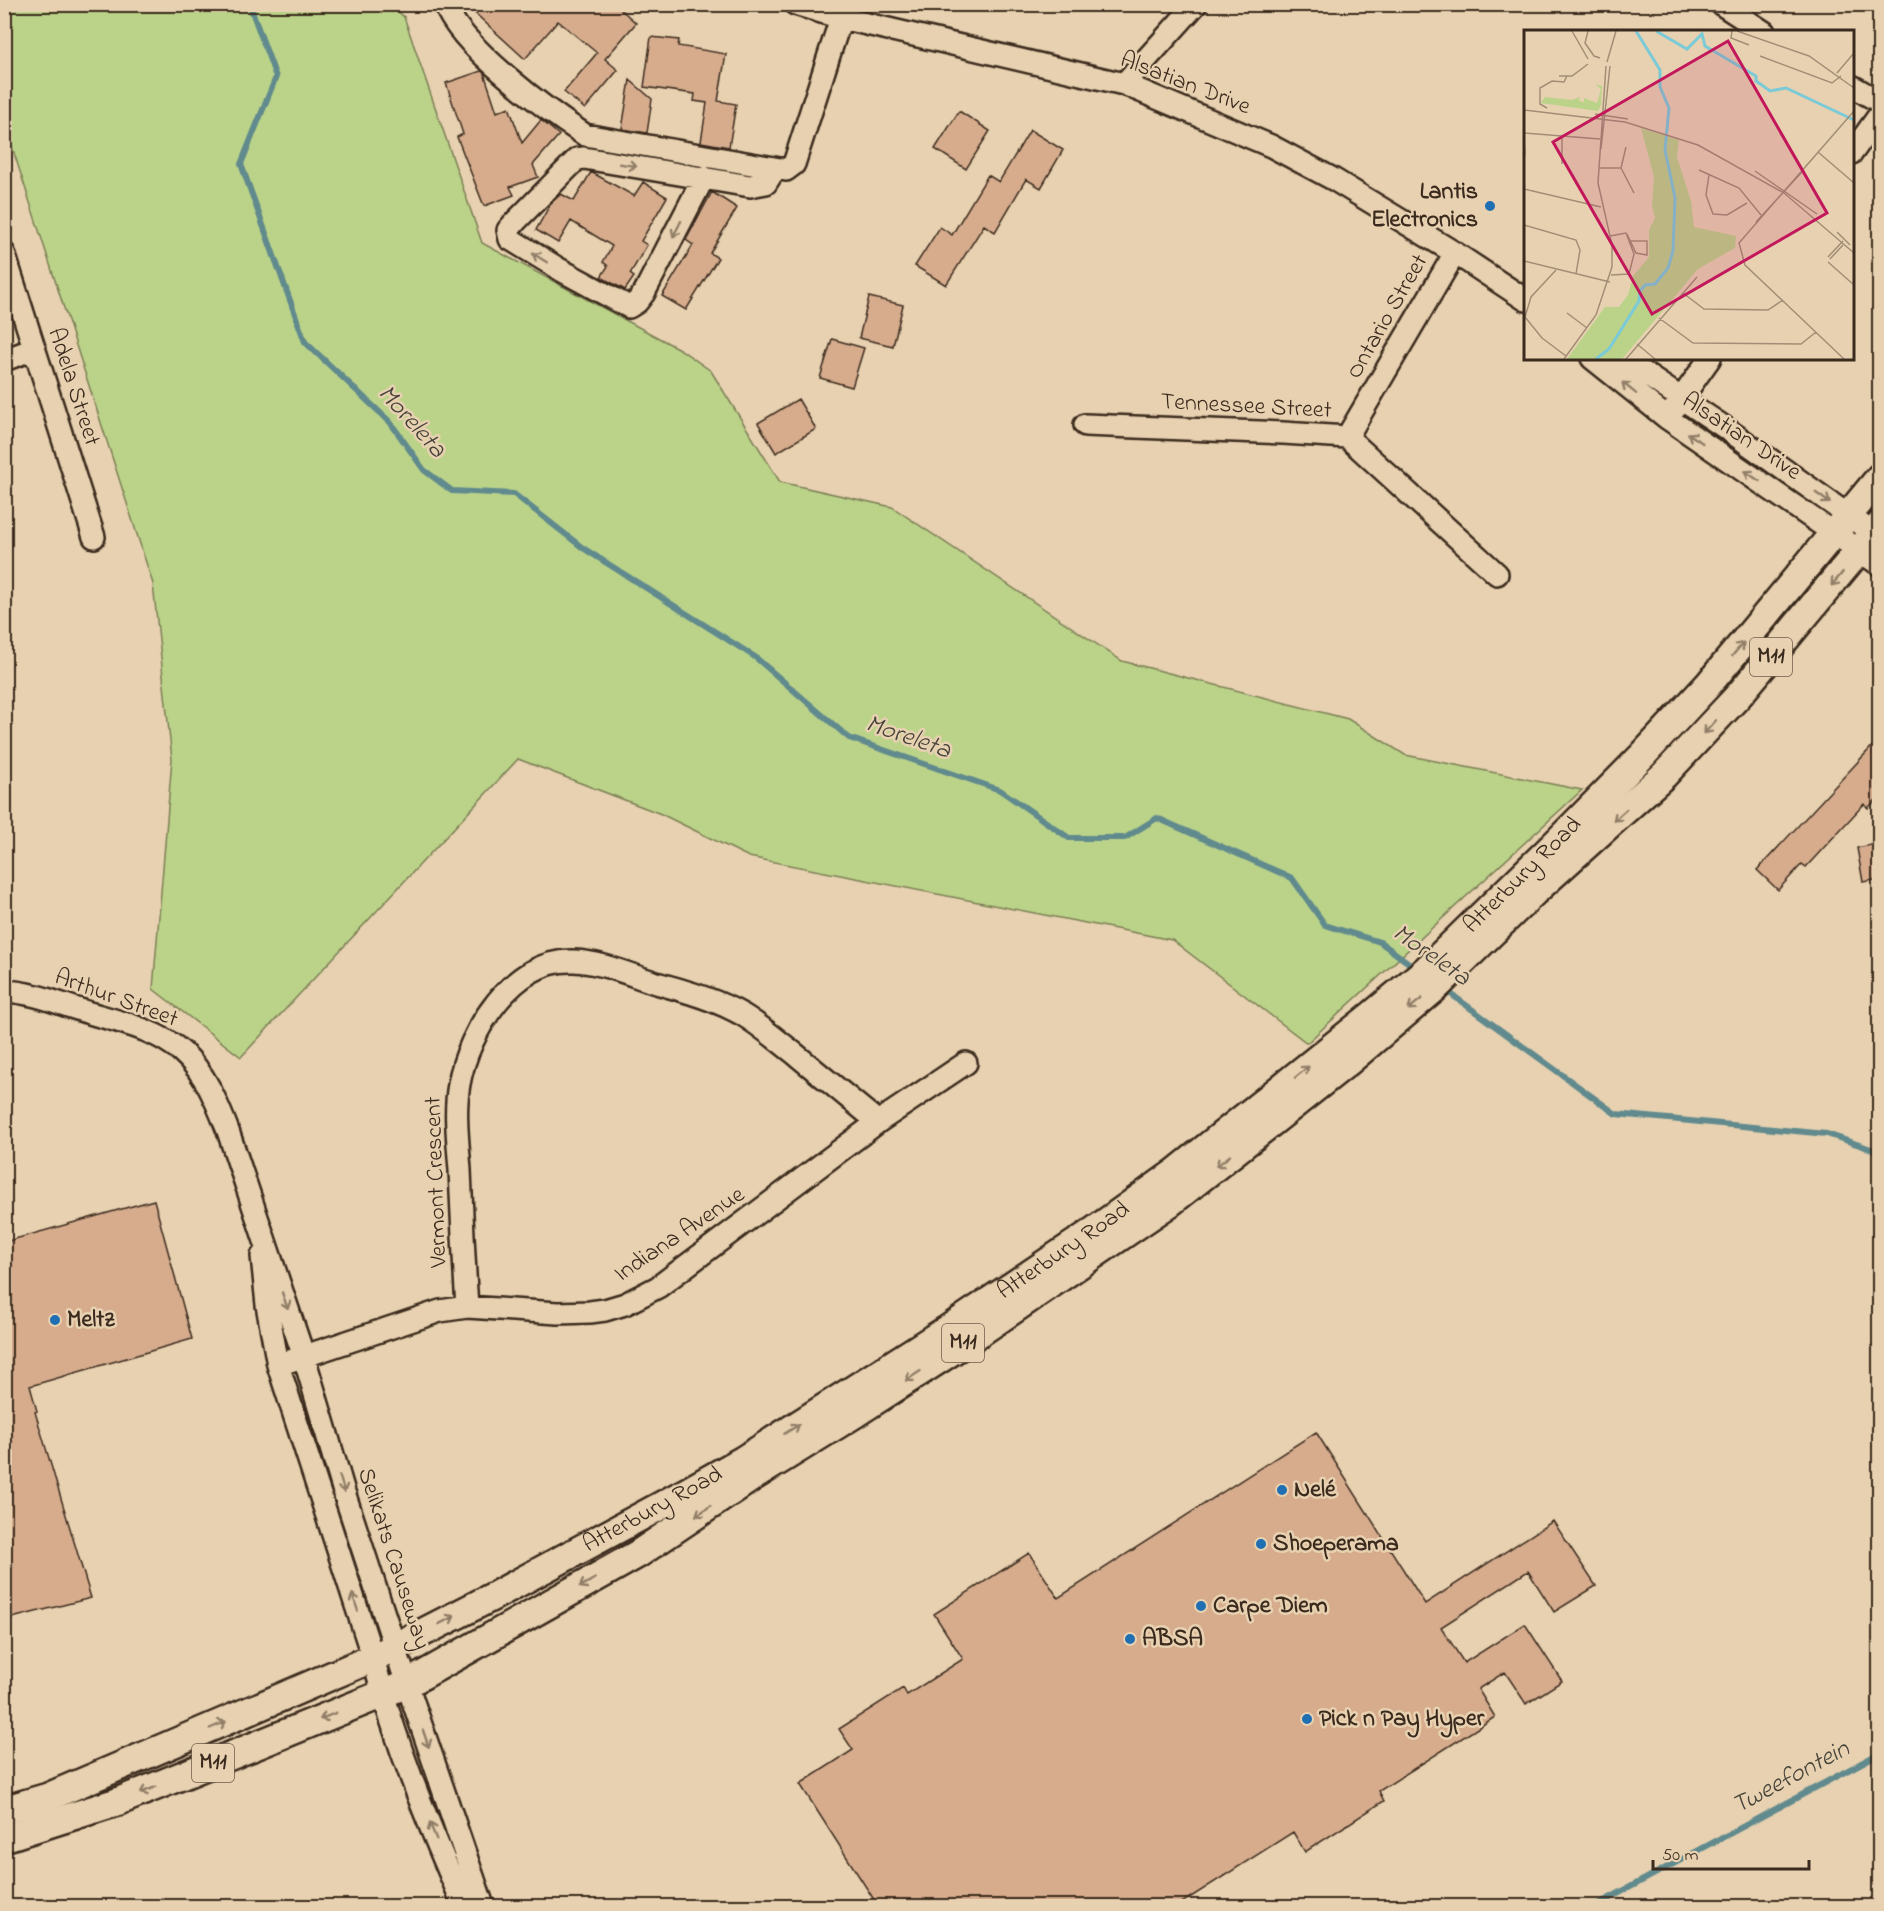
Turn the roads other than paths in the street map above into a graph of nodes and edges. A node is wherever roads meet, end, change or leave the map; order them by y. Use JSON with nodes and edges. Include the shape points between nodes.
{"nodes":[{"id":1,"x":445,"y":4,"type":"edge"},
{"id":2,"x":795,"y":4,"type":"edge"},
{"id":3,"x":1196,"y":4,"type":"edge"},
{"id":4,"x":1721,"y":4,"type":"edge"},
{"id":5,"x":841,"y":18,"type":"junction"},
{"id":6,"x":1761,"y":30,"type":"edge"},
{"id":7,"x":1125,"y":84,"type":"junction"},
{"id":8,"x":1854,"y":87,"type":"edge"},
{"id":9,"x":1880,"y":102,"type":"edge"},
{"id":10,"x":1880,"y":114,"type":"edge"},
{"id":11,"x":1854,"y":150,"type":"edge"},
{"id":12,"x":785,"y":166,"type":"junction"},
{"id":13,"x":704,"y":177,"type":"junction"},
{"id":14,"x":1455,"y":252,"type":"junction"},
{"id":15,"x":4,"y":253,"type":"edge"},
{"id":16,"x":1524,"y":300,"type":"edge"},
{"id":17,"x":34,"y":349,"type":"junction"},
{"id":18,"x":4,"y":360,"type":"edge"},
{"id":19,"x":1594,"y":360,"type":"edge"},
{"id":20,"x":1624,"y":360,"type":"edge"},
{"id":21,"x":1709,"y":360,"type":"edge"},
{"id":22,"x":1682,"y":398,"type":"junction"},
{"id":23,"x":1667,"y":418,"type":"junction"},
{"id":24,"x":1084,"y":425,"type":"dead end"},
{"id":25,"x":1347,"y":437,"type":"junction"},
{"id":26,"x":1880,"y":477,"type":"edge"},
{"id":27,"x":1841,"y":524,"type":"junction"},
{"id":28,"x":94,"y":537,"type":"dead end"},
{"id":29,"x":1874,"y":542,"type":"edge"},
{"id":30,"x":1497,"y":574,"type":"dead end"},
{"id":31,"x":1482,"y":928,"type":"junction"},
{"id":32,"x":4,"y":991,"type":"edge"},
{"id":33,"x":1379,"y":1022,"type":"junction"},
{"id":34,"x":966,"y":1063,"type":"dead end"},
{"id":35,"x":200,"y":1072,"type":"joint"},
{"id":36,"x":878,"y":1122,"type":"junction"},
{"id":37,"x":260,"y":1225,"type":"junction"},
{"id":38,"x":467,"y":1307,"type":"junction"},
{"id":39,"x":304,"y":1357,"type":"junction"},
{"id":40,"x":278,"y":1365,"type":"junction"},
{"id":41,"x":384,"y":1652,"type":"junction"},
{"id":42,"x":407,"y":1684,"type":"junction"},
{"id":43,"x":382,"y":1694,"type":"junction"},
{"id":44,"x":4,"y":1810,"type":"edge"},
{"id":45,"x":4,"y":1838,"type":"edge"},
{"id":46,"x":464,"y":1906,"type":"edge"},
{"id":47,"x":483,"y":1906,"type":"edge"}],
"edges":[{"from":1,"to":12,"type":"street","via":[[453,23],[496,67],[585,135]]},
{"from":2,"to":5,"type":"street","name":"Alsatian Drive"},
{"from":3,"to":7,"type":"street"},
{"from":4,"to":6,"type":"street"},
{"from":5,"to":7,"type":"street","name":"Alsatian Drive"},
{"from":5,"to":12,"type":"street"},
{"from":7,"to":14,"type":"street","name":"Alsatian Drive","via":[[1271,146],[1333,178]]},
{"from":8,"to":9,"type":"street"},
{"from":10,"to":11,"type":"street"},
{"from":12,"to":13,"type":"street","via":[[766,183],[750,186]]},
{"from":13,"to":13,"type":"street","one_way":true,"via":[[644,293],[629,307],[510,239],[508,230],[577,159]]},
{"from":14,"to":16,"type":"street","name":"Alsatian Drive"},
{"from":14,"to":25,"type":"street","name":"Ontario Street"},
{"from":15,"to":17,"type":"street","name":"Adela Street"},
{"from":17,"to":18,"type":"street"},
{"from":17,"to":28,"type":"street","name":"Adela Street"},
{"from":23,"to":19,"type":"street","name":"Alsatian Drive","one_way":true},
{"from":20,"to":22,"type":"street","name":"Alsatian Drive"},
{"from":21,"to":22,"type":"street"},
{"from":22,"to":23,"type":"street"},
{"from":22,"to":27,"type":"street","name":"Alsatian Drive","one_way":true},
{"from":27,"to":23,"type":"street","name":"Alsatian Drive","one_way":true},
{"from":24,"to":25,"type":"street","name":"Tennessee Street"},
{"from":25,"to":30,"type":"street","name":"Tennessee Street"},
{"from":26,"to":27,"type":"main road","name":"Atterbury Road","number":"M11"},
{"from":27,"to":29,"type":"street"},
{"from":31,"to":27,"type":"main road","name":"Atterbury Road","number":"M11","one_way":true,"via":[[1559,840],[1708,685]]},
{"from":29,"to":31,"type":"main road","name":"Atterbury Road","number":"M11","one_way":true,"via":[[1682,758]]},
{"from":31,"to":33,"type":"main road","name":"Atterbury Road","number":"M11","via":[[1427,969]]},
{"from":32,"to":35,"type":"street","name":"Arthur Street","via":[[36,996],[152,1034],[182,1052]]},
{"from":41,"to":33,"type":"main road","name":"Atterbury Road","number":"M11","one_way":true,"via":[[742,1460],[1091,1233]]},
{"from":33,"to":42,"type":"main road","name":"Atterbury Road","number":"M11","one_way":true,"via":[[1330,1076],[1171,1202],[960,1346],[638,1554]]},
{"from":34,"to":36,"type":"street","name":"Indiana Avenue"},
{"from":35,"to":37,"type":"street","name":"Selikats Causeway","via":[[228,1131]]},
{"from":36,"to":38,"type":"street","name":"Indiana Avenue","via":[[658,1287],[625,1304],[575,1313]]},
{"from":36,"to":38,"type":"street","name":"Vermont Crescent","via":[[765,1030],[723,1005],[597,965],[558,962],[539,970],[503,994],[484,1018],[459,1085]]},
{"from":37,"to":39,"type":"street","name":"Selikats Causeway","one_way":true},
{"from":37,"to":40,"type":"street","name":"Selikats Causeway","via":[[267,1305]]},
{"from":38,"to":39,"type":"street","name":"Indiana Avenue","via":[[440,1311]]},
{"from":39,"to":40,"type":"street","name":"Indiana Avenue"},
{"from":39,"to":41,"type":"street","name":"Selikats Causeway","one_way":true,"via":[[344,1492]]},
{"from":41,"to":40,"type":"street","name":"Selikats Causeway","one_way":true},
{"from":41,"to":42,"type":"street","name":"Selikats Causeway"},
{"from":41,"to":43,"type":"street","name":"Selikats Causeway"},
{"from":44,"to":41,"type":"main road","name":"Atterbury Road","number":"M11","one_way":true,"via":[[55,1794]]},
{"from":42,"to":43,"type":"main road","name":"Atterbury Road","number":"M11"},
{"from":42,"to":47,"type":"street","name":"Selikats Causeway","one_way":true},
{"from":43,"to":45,"type":"main road","name":"Atterbury Road","number":"M11","one_way":true,"via":[[117,1802]]},
{"from":46,"to":43,"type":"street","name":"Selikats Causeway","one_way":true,"via":[[420,1801]]}]}
